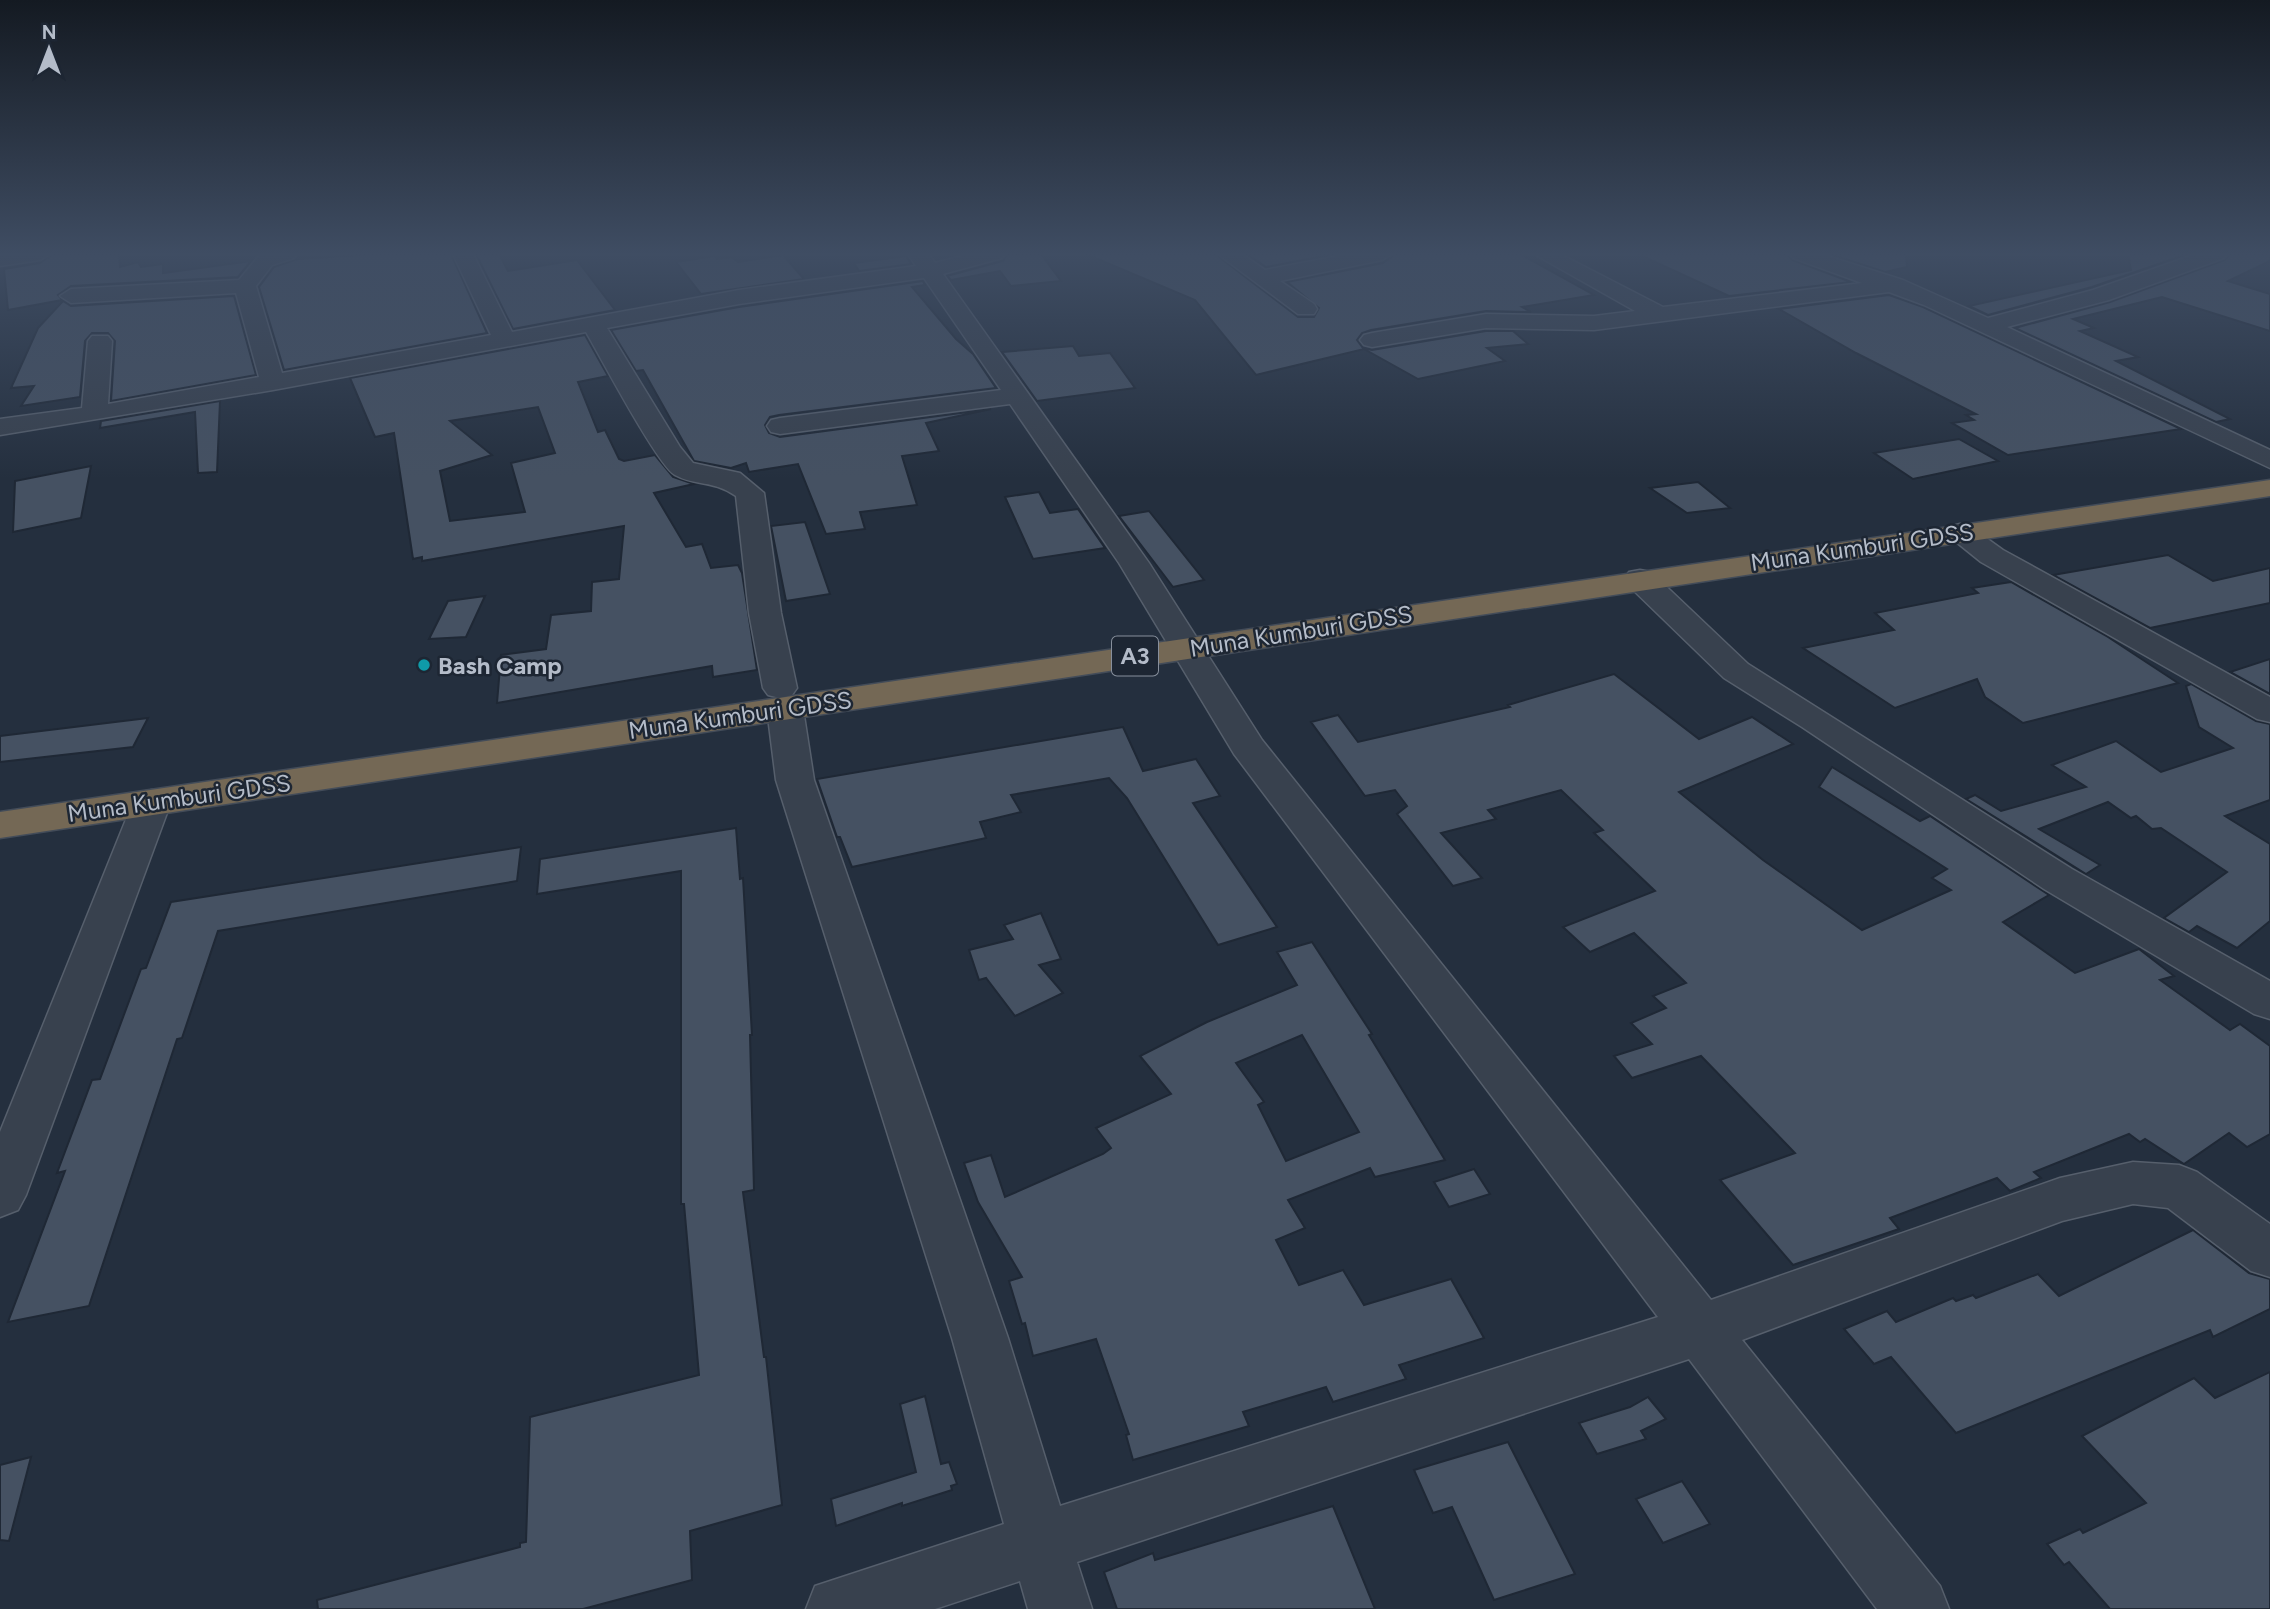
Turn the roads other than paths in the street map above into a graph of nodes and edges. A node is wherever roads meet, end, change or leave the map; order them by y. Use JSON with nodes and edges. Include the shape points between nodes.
{"nodes":[{"id":1,"x":257,"y":329,"type":"edge"},
{"id":2,"x":499,"y":329,"type":"edge"},
{"id":3,"x":567,"y":329,"type":"edge"},
{"id":4,"x":596,"y":329,"type":"edge"},
{"id":5,"x":970,"y":329,"type":"edge"},
{"id":6,"x":1437,"y":329,"type":"edge"},
{"id":7,"x":1995,"y":329,"type":"edge"},
{"id":8,"x":1372,"y":340,"type":"dead end"},
{"id":9,"x":100,"y":341,"type":"dead end"},
{"id":10,"x":505,"y":341,"type":"junction"},
{"id":11,"x":273,"y":383,"type":"junction"},
{"id":12,"x":1017,"y":396,"type":"junction"},
{"id":13,"x":94,"y":415,"type":"junction"},
{"id":14,"x":780,"y":425,"type":"dead end"},
{"id":15,"x":0,"y":427,"type":"edge"},
{"id":16,"x":2270,"y":460,"type":"edge"},
{"id":17,"x":2270,"y":469,"type":"edge"},
{"id":18,"x":2270,"y":488,"type":"edge"},
{"id":19,"x":1960,"y":533,"type":"junction"},
{"id":20,"x":1640,"y":579,"type":"junction"},
{"id":21,"x":1179,"y":640,"type":"junction"},
{"id":22,"x":782,"y":698,"type":"junction"},
{"id":23,"x":2270,"y":710,"type":"edge"},
{"id":24,"x":152,"y":802,"type":"junction"},
{"id":25,"x":0,"y":803,"type":"edge"},
{"id":26,"x":0,"y":825,"type":"edge"},
{"id":27,"x":2270,"y":1003,"type":"edge"},
{"id":28,"x":0,"y":1195,"type":"edge"},
{"id":29,"x":2270,"y":1254,"type":"edge"},
{"id":30,"x":1702,"y":1329,"type":"junction"},
{"id":31,"x":1041,"y":1545,"type":"junction"},
{"id":32,"x":838,"y":1609,"type":"edge"},
{"id":33,"x":1060,"y":1609,"type":"edge"},
{"id":34,"x":1917,"y":1609,"type":"edge"}],
"edges":[{"from":1,"to":11,"type":"street"},
{"from":2,"to":10,"type":"street"},
{"from":3,"to":10,"type":"street"},
{"from":4,"to":22,"type":"street","via":[[668,451],[684,469],[730,479],[751,493],[765,613]]},
{"from":5,"to":12,"type":"street"},
{"from":6,"to":8,"type":"street"},
{"from":7,"to":16,"type":"street"},
{"from":9,"to":13,"type":"street"},
{"from":10,"to":11,"type":"street"},
{"from":11,"to":13,"type":"street"},
{"from":12,"to":14,"type":"street"},
{"from":12,"to":21,"type":"street","via":[[1134,563]]},
{"from":13,"to":15,"type":"street"},
{"from":17,"to":21,"type":"highway","name":"Muna Kumburi GDSS","number":"A3"},
{"from":18,"to":19,"type":"highway","name":"Muna Kumburi GDSS","number":"A3"},
{"from":19,"to":20,"type":"highway","name":"Muna Kumburi GDSS","number":"A3"},
{"from":19,"to":23,"type":"street","via":[[1992,556]]},
{"from":20,"to":21,"type":"highway","name":"Muna Kumburi GDSS","number":"A3"},
{"from":20,"to":27,"type":"street","via":[[1736,671],[2058,879]]},
{"from":21,"to":22,"type":"highway","name":"Muna Kumburi GDSS","number":"A3"},
{"from":21,"to":30,"type":"street","via":[[1247,746]]},
{"from":22,"to":24,"type":"highway","name":"Muna Kumburi GDSS","number":"A3"},
{"from":22,"to":25,"type":"highway","name":"Muna Kumburi GDSS","number":"A3"},
{"from":22,"to":31,"type":"street","via":[[795,780],[980,1338]]},
{"from":24,"to":26,"type":"highway","name":"Muna Kumburi GDSS","number":"A3"},
{"from":24,"to":28,"type":"street"},
{"from":29,"to":30,"type":"street","via":[[2179,1186],[2133,1184],[2060,1200]]},
{"from":30,"to":31,"type":"street"},
{"from":30,"to":34,"type":"street"},
{"from":31,"to":32,"type":"street"},
{"from":31,"to":33,"type":"street"}]}
